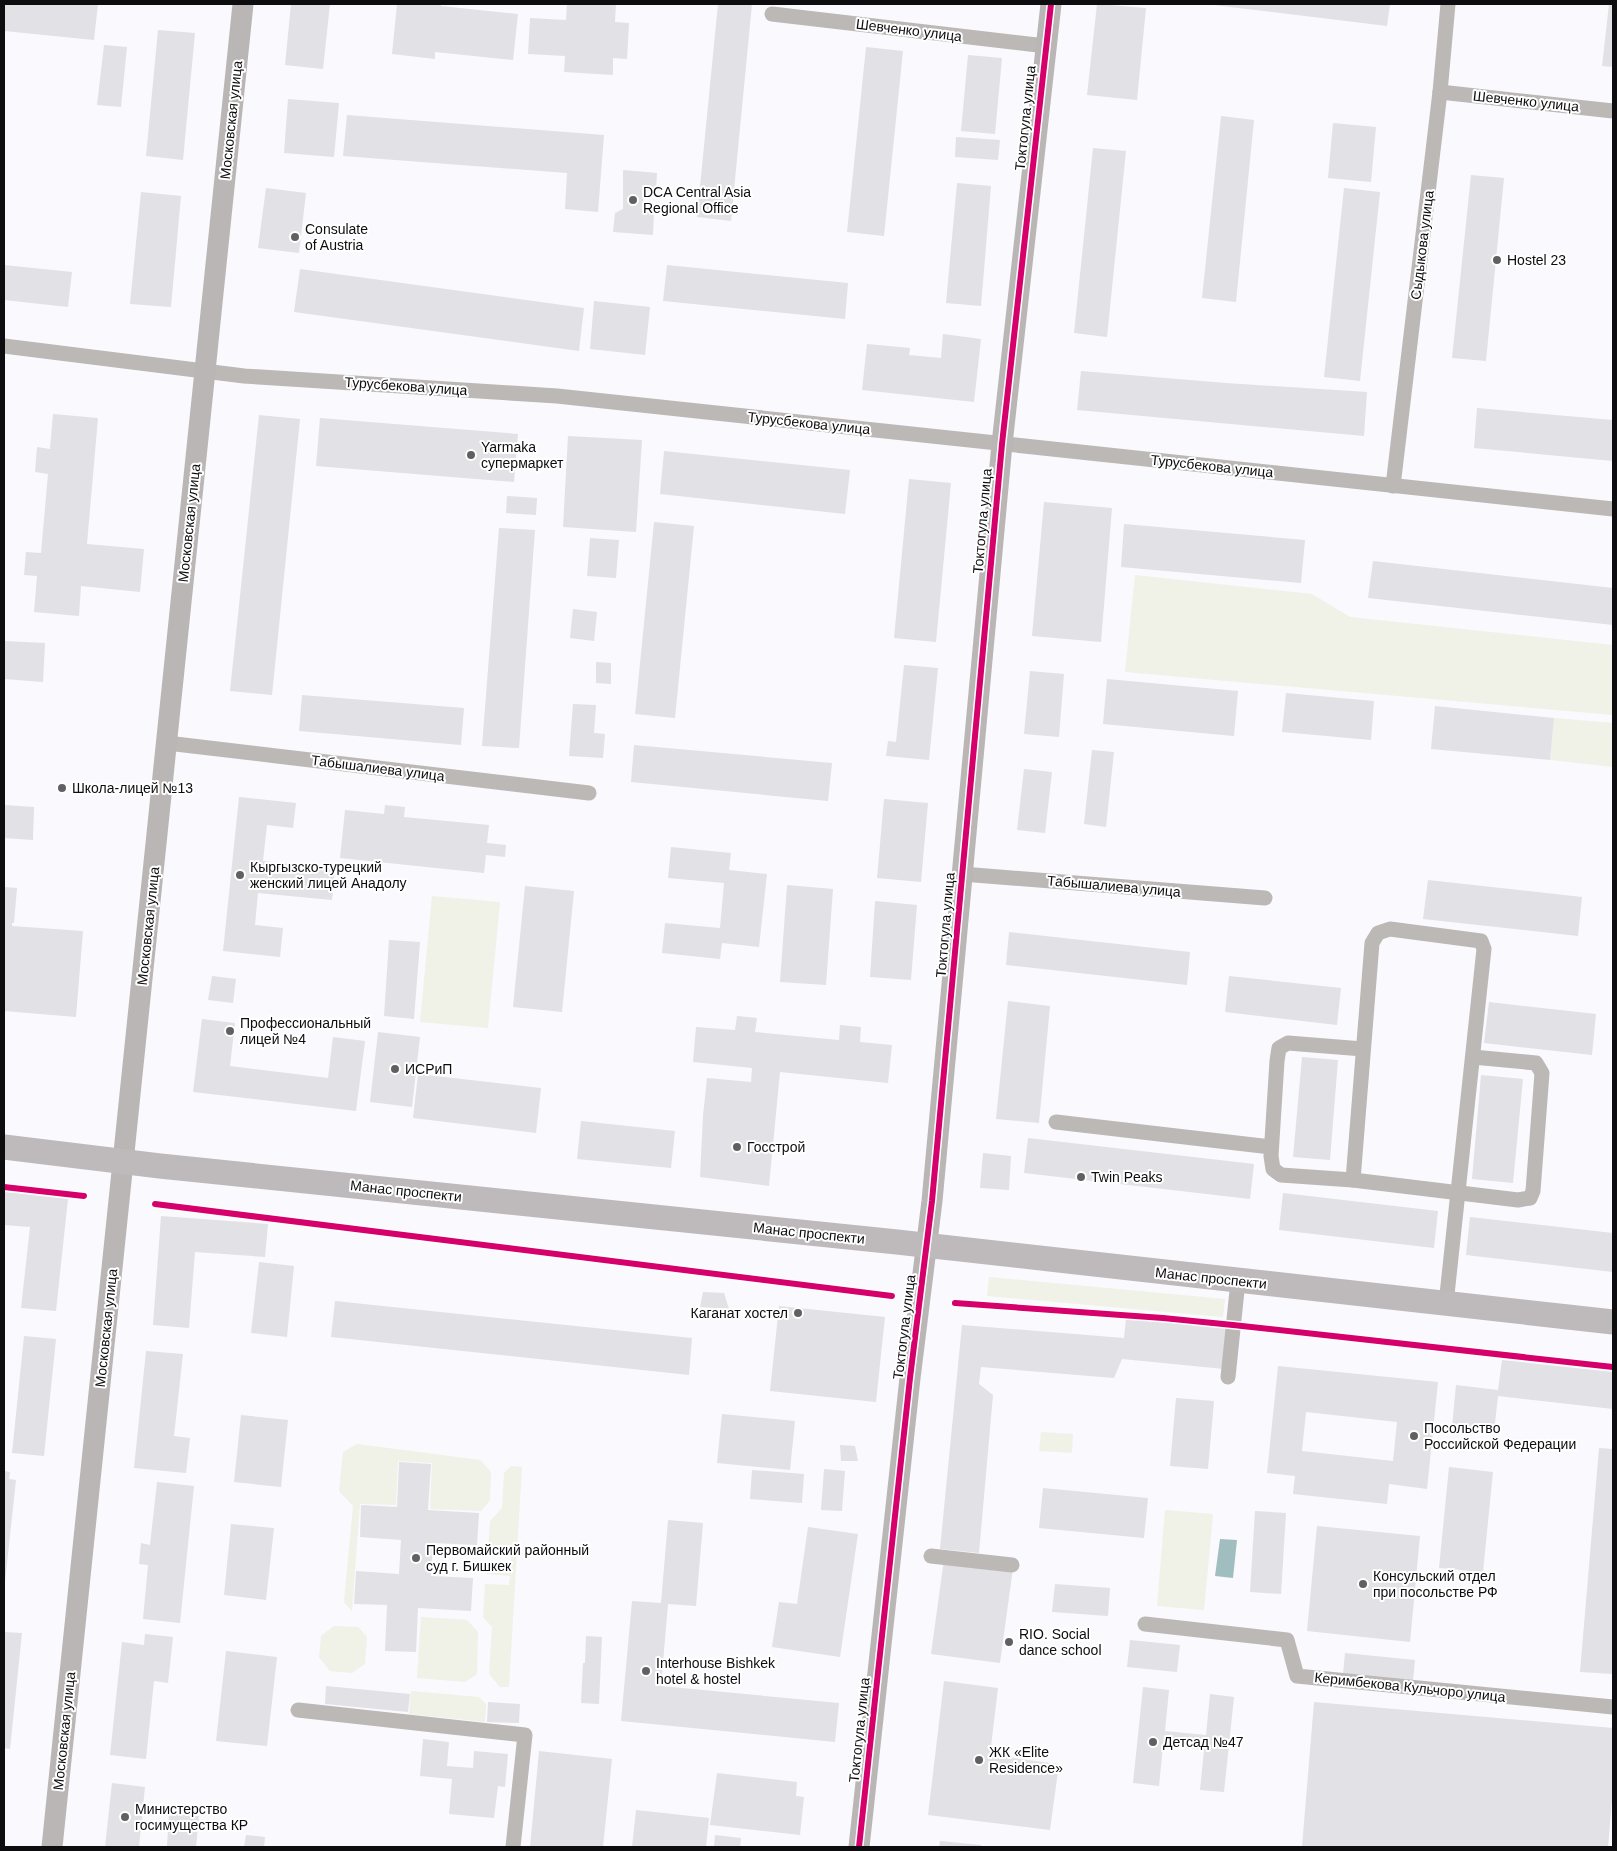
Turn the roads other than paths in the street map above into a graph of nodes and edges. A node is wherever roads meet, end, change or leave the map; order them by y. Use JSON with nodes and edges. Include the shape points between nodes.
{"nodes":[{"id":1,"x":243,"y":4,"type":"edge"},
{"id":2,"x":1051,"y":4,"type":"edge"},
{"id":3,"x":1448,"y":4,"type":"edge"},
{"id":4,"x":772,"y":14,"type":"dead end"},
{"id":5,"x":1046,"y":46,"type":"junction"},
{"id":6,"x":1440,"y":92,"type":"junction"},
{"id":7,"x":1613,"y":111,"type":"edge"},
{"id":8,"x":4,"y":346,"type":"edge"},
{"id":9,"x":205,"y":372,"type":"junction"},
{"id":10,"x":1002,"y":444,"type":"junction"},
{"id":11,"x":1393,"y":486,"type":"junction"},
{"id":12,"x":1613,"y":509,"type":"edge"},
{"id":13,"x":167,"y":743,"type":"junction"},
{"id":14,"x":589,"y":793,"type":"dead end"},
{"id":15,"x":962,"y":874,"type":"junction"},
{"id":16,"x":1265,"y":898,"type":"dead end"},
{"id":17,"x":1363,"y":1049,"type":"junction"},
{"id":18,"x":1473,"y":1057,"type":"junction"},
{"id":19,"x":1056,"y":1122,"type":"dead end"},
{"id":20,"x":1272,"y":1147,"type":"junction"},
{"id":21,"x":4,"y":1148,"type":"edge"},
{"id":22,"x":124,"y":1161,"type":"junction"},
{"id":23,"x":1353,"y":1180,"type":"junction"},
{"id":24,"x":1458,"y":1192,"type":"junction"},
{"id":25,"x":927,"y":1246,"type":"junction"},
{"id":26,"x":1238,"y":1281,"type":"junction"},
{"id":27,"x":1446,"y":1304,"type":"junction"},
{"id":28,"x":1613,"y":1322,"type":"edge"},
{"id":29,"x":1228,"y":1377,"type":"dead end"},
{"id":30,"x":931,"y":1556,"type":"dead end"},
{"id":31,"x":1012,"y":1565,"type":"dead end"},
{"id":32,"x":1145,"y":1624,"type":"dead end"},
{"id":33,"x":1613,"y":1707,"type":"edge"},
{"id":34,"x":298,"y":1710,"type":"dead end"},
{"id":35,"x":52,"y":1847,"type":"edge"},
{"id":36,"x":513,"y":1847,"type":"edge"},
{"id":37,"x":859,"y":1847,"type":"edge"}],
"edges":[{"from":1,"to":9,"type":"main road","name":"Московская улица"},
{"from":2,"to":5,"type":"main road","name":"Токтогула улица"},
{"from":3,"to":6,"type":"street","name":"Сыдыкова улица"},
{"from":4,"to":5,"type":"street","name":"Шевченко улица"},
{"from":5,"to":10,"type":"main road","name":"Токтогула улица"},
{"from":6,"to":7,"type":"street","name":"Шевченко улица"},
{"from":6,"to":11,"type":"street","name":"Сыдыкова улица"},
{"from":8,"to":9,"type":"street","name":"Турусбекова улица"},
{"from":9,"to":10,"type":"street","name":"Турусбекова улица","via":[[557,396]]},
{"from":9,"to":13,"type":"main road","name":"Московская улица"},
{"from":10,"to":11,"type":"street","name":"Турусбекова улица"},
{"from":10,"to":15,"type":"main road","name":"Токтогула улица"},
{"from":11,"to":12,"type":"street","name":"Турусбекова улица"},
{"from":13,"to":14,"type":"street","name":"Табышалиева улица"},
{"from":13,"to":22,"type":"main road","name":"Московская улица"},
{"from":15,"to":16,"type":"street","name":"Табышалиева улица"},
{"from":15,"to":25,"type":"main road","name":"Токтогула улица"},
{"from":17,"to":18,"type":"street","via":[[1372,944],[1378,933],[1390,930],[1481,942],[1484,949]]},
{"from":17,"to":20,"type":"street","via":[[1288,1043],[1279,1048]]},
{"from":17,"to":23,"type":"street"},
{"from":18,"to":24,"type":"street"},
{"from":18,"to":24,"type":"street","via":[[1536,1063],[1542,1073],[1533,1191],[1530,1198],[1518,1200]]},
{"from":19,"to":20,"type":"street"},
{"from":20,"to":23,"type":"street","via":[[1273,1169],[1281,1175]]},
{"from":21,"to":22,"type":"main road","name":"Манас проспекти"},
{"from":22,"to":25,"type":"main road","name":"Манас проспекти"},
{"from":22,"to":35,"type":"main road","name":"Московская улица"},
{"from":23,"to":24,"type":"street"},
{"from":24,"to":27,"type":"street"},
{"from":25,"to":26,"type":"main road","name":"Манас проспекти"},
{"from":25,"to":37,"type":"main road","name":"Токтогула улица"},
{"from":26,"to":27,"type":"main road","name":"Манас проспекти"},
{"from":26,"to":29,"type":"street"},
{"from":27,"to":28,"type":"main road","name":"Манас проспекти"},
{"from":30,"to":31,"type":"street"},
{"from":32,"to":33,"type":"street","name":"Керимбекова Кульчоро улица","via":[[1287,1640],[1297,1676]]},
{"from":34,"to":36,"type":"street","via":[[524,1735]]}]}
